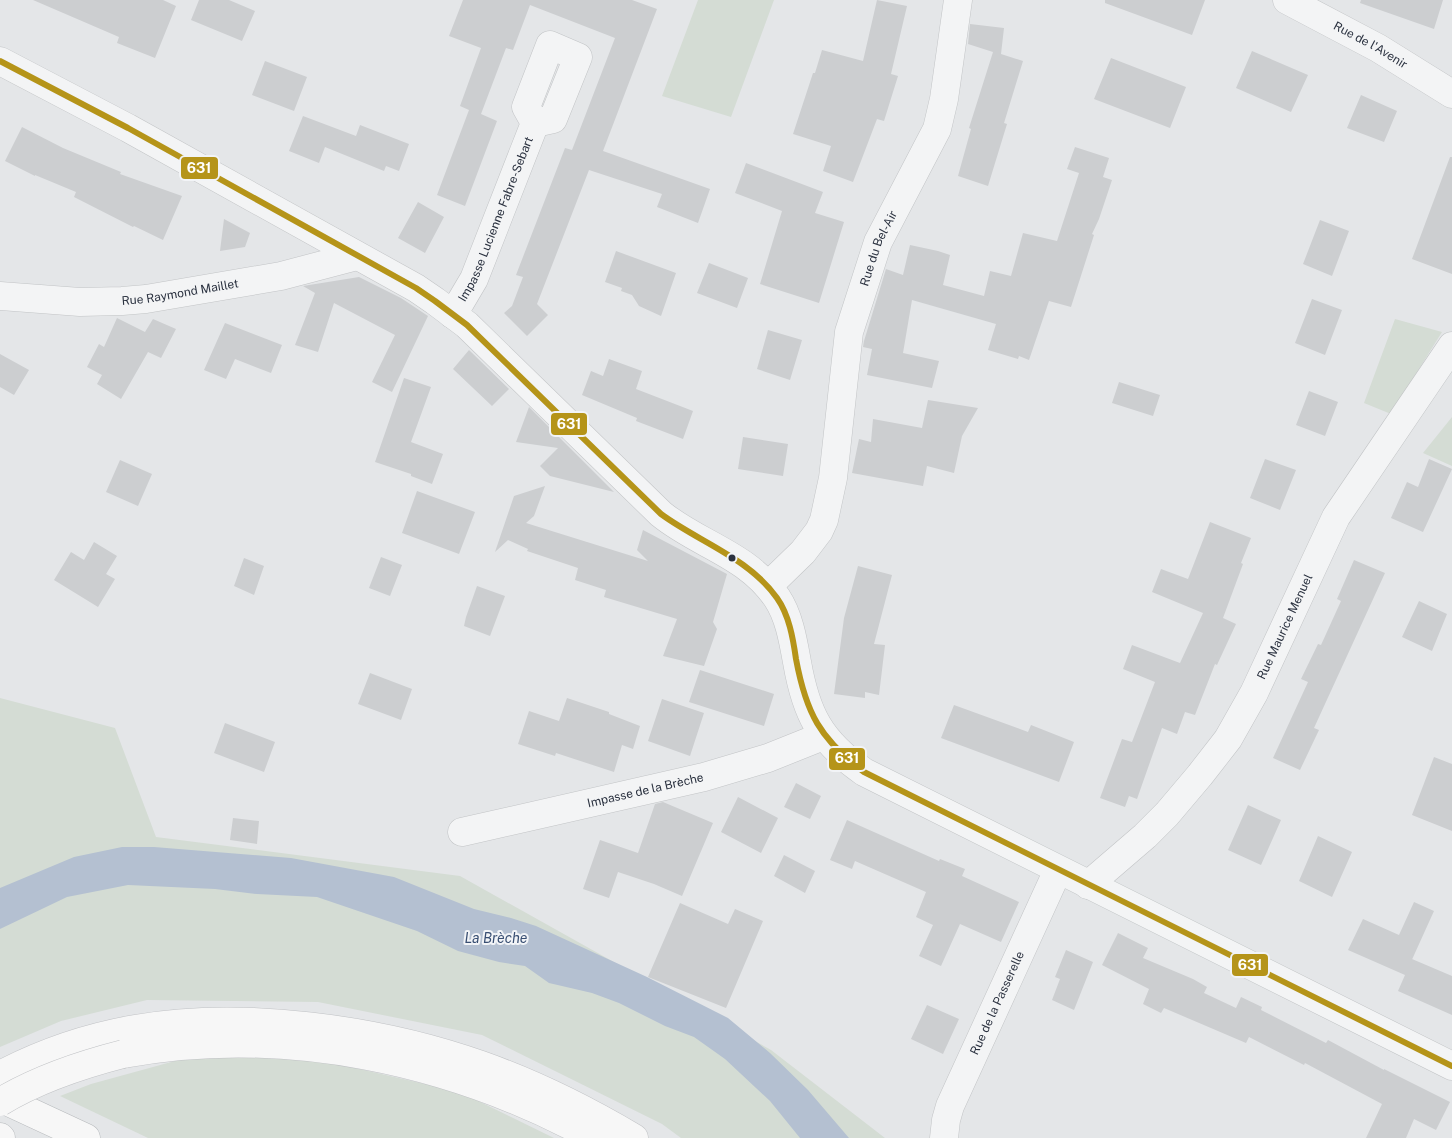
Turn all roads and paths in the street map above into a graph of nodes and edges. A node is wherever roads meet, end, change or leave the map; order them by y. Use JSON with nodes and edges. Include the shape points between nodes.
{"nodes":[{"id":1,"x":958,"y":0,"type":"edge"},
{"id":2,"x":1287,"y":0,"type":"edge"},
{"id":3,"x":0,"y":61,"type":"edge"},
{"id":4,"x":1452,"y":94,"type":"edge"},
{"id":5,"x":535,"y":123,"type":"dead end"},
{"id":6,"x":357,"y":256,"type":"junction"},
{"id":7,"x":0,"y":296,"type":"edge"},
{"id":8,"x":452,"y":314,"type":"junction"},
{"id":9,"x":1452,"y":346,"type":"edge"},
{"id":10,"x":768,"y":586,"type":"junction"},
{"id":11,"x":824,"y":736,"type":"junction"},
{"id":12,"x":462,"y":832,"type":"dead end"},
{"id":13,"x":1058,"y":870,"type":"junction"},
{"id":14,"x":1088,"y":884,"type":"junction"},
{"id":15,"x":120,"y":1043,"type":"junction"},
{"id":16,"x":1452,"y":1066,"type":"edge"},
{"id":17,"x":0,"y":1075,"type":"edge"},
{"id":18,"x":0,"y":1100,"type":"edge"},
{"id":19,"x":86,"y":1138,"type":"edge"},
{"id":20,"x":594,"y":1138,"type":"edge"},
{"id":21,"x":634,"y":1138,"type":"edge"},
{"id":22,"x":944,"y":1138,"type":"edge"}],
"edges":[{"from":1,"to":10,"type":"street","name":"Rue du Bel-Air","via":[[937,128],[882,234],[849,332],[828,504],[815,537]]},
{"from":2,"to":4,"type":"street","name":"Rue de l'Avenir","via":[[1378,48]]},
{"from":3,"to":6,"type":"street","via":[[128,128]]},
{"from":5,"to":8,"type":"street","name":"Impasse Lucienne Fabre-Sebart","via":[[474,279]]},
{"from":6,"to":7,"type":"street","name":"Rue Raymond Maillet","via":[[280,276],[146,298],[80,302]]},
{"from":6,"to":8,"type":"street","via":[[416,288]]},
{"from":8,"to":10,"type":"street","via":[[647,501],[681,528],[733,556]]},
{"from":9,"to":14,"type":"street","name":"Rue Maurice Menuel","via":[[1336,517],[1254,693],[1228,739],[1167,814]]},
{"from":10,"to":11,"type":"street","via":[[786,616],[807,705]]},
{"from":11,"to":12,"type":"street","name":"Impasse de la Brèche","via":[[714,775]]},
{"from":11,"to":13,"type":"street","via":[[864,772]]},
{"from":13,"to":14,"type":"street"},
{"from":13,"to":22,"type":"street","name":"Rue de la Passerelle","via":[[950,1106]]},
{"from":14,"to":16,"type":"street"},
{"from":15,"to":17,"type":"main road","via":[[89,1039]]},
{"from":15,"to":18,"type":"main road","bridge":true},
{"from":15,"to":20,"type":"main road","via":[[243,1043],[302,1046],[349,1053],[479,1086],[530,1105]]},
{"from":15,"to":21,"type":"main road","via":[[176,1024],[230,1022],[317,1028],[379,1037],[463,1059],[530,1084]]},
{"from":18,"to":19,"type":"main road"}]}
